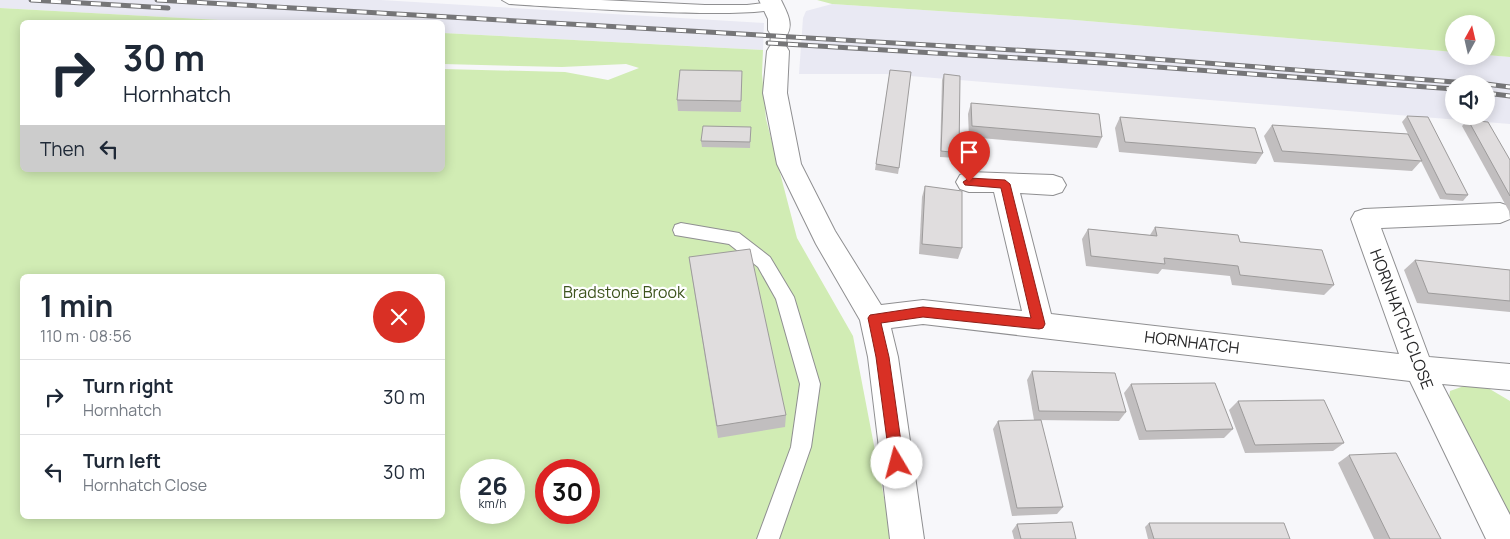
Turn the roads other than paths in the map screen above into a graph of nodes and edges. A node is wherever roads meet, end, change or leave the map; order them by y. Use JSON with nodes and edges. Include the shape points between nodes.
{"nodes":[{"id":1,"x":509,"y":0,"type":"edge"},
{"id":2,"x":772,"y":3,"type":"edge"},
{"id":3,"x":969,"y":182,"type":"dead end"},
{"id":4,"x":1005,"y":184,"type":"junction"},
{"id":5,"x":1053,"y":185,"type":"dead end"},
{"id":6,"x":1500,"y":213,"type":"dead end"},
{"id":7,"x":680,"y":230,"type":"dead end"},
{"id":8,"x":874,"y":318,"type":"junction"},
{"id":9,"x":1039,"y":324,"type":"junction"},
{"id":10,"x":1419,"y":369,"type":"junction"},
{"id":11,"x":1510,"y":377,"type":"edge"},
{"id":12,"x":768,"y":539,"type":"edge"},
{"id":13,"x":908,"y":539,"type":"edge"},
{"id":14,"x":1504,"y":539,"type":"edge"}],
"edges":[{"from":1,"to":2,"type":"lane","via":[[704,9],[747,9]]},
{"from":2,"to":8,"type":"street","via":[[779,19],[775,93],[789,164],[824,237]]},
{"from":3,"to":4,"type":"street"},
{"from":4,"to":5,"type":"street"},
{"from":4,"to":9,"type":"street"},
{"from":6,"to":10,"type":"street","name":"HORNHATCH CLOSE","via":[[1364,219]]},
{"from":7,"to":12,"type":"lane","via":[[733,238],[764,262],[785,297],[810,384],[801,448]]},
{"from":8,"to":9,"type":"street","name":"HORNHATCH","via":[[923,312]]},
{"from":8,"to":13,"type":"street"},
{"from":9,"to":10,"type":"street","name":"HORNHATCH"},
{"from":10,"to":11,"type":"street","name":"HORNHATCH"},
{"from":10,"to":14,"type":"street","name":"HORNHATCH CLOSE"}]}
